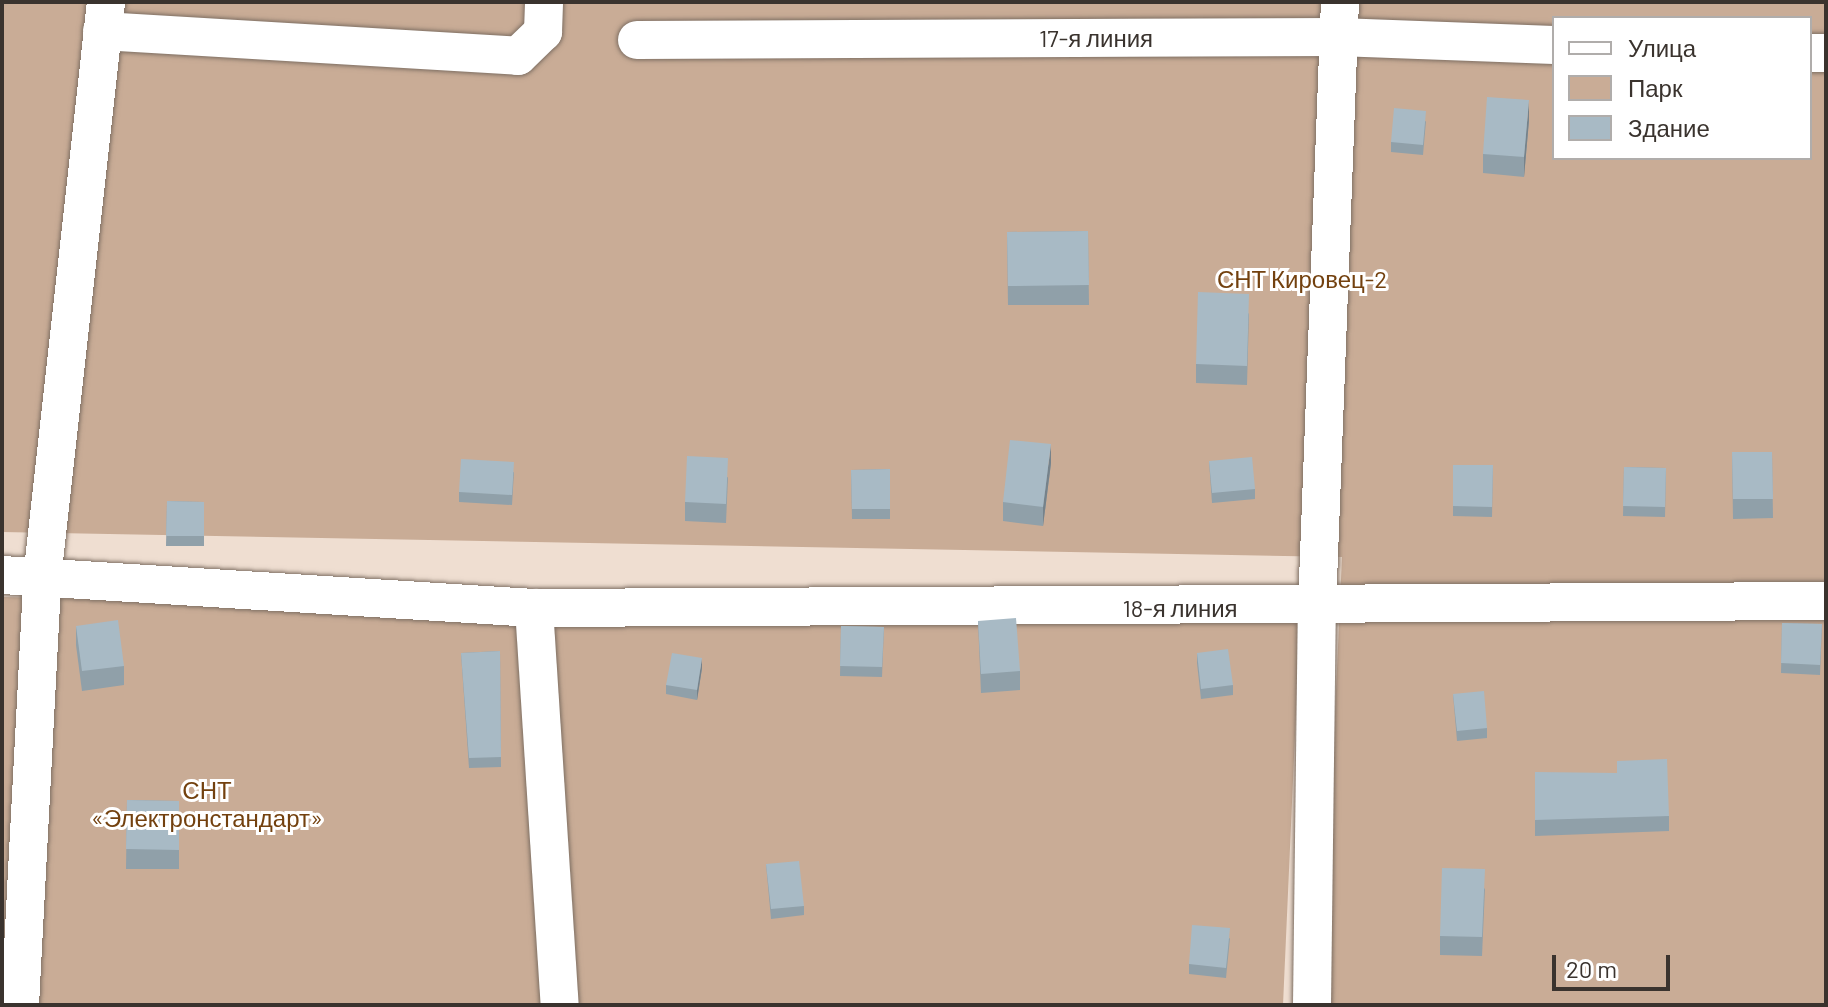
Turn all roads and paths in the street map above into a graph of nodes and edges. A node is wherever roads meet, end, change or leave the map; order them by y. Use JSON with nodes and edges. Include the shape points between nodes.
{"nodes":[{"id":1,"x":544,"y":2,"type":"edge"},
{"id":2,"x":104,"y":17,"type":"edge"},
{"id":3,"x":1339,"y":20,"type":"edge"},
{"id":4,"x":637,"y":40,"type":"dead end"},
{"id":5,"x":1552,"y":45,"type":"edge"},
{"id":6,"x":2,"y":575,"type":"edge"},
{"id":7,"x":42,"y":579,"type":"junction"},
{"id":8,"x":1826,"y":601,"type":"edge"},
{"id":9,"x":534,"y":608,"type":"junction"},
{"id":10,"x":1317,"y":608,"type":"junction"},
{"id":11,"x":20,"y":1005,"type":"edge"},
{"id":12,"x":560,"y":1005,"type":"edge"},
{"id":13,"x":1312,"y":1005,"type":"edge"}],
"edges":[{"from":1,"to":2,"type":"street","via":[[543,32],[518,56]]},
{"from":2,"to":7,"type":"street"},
{"from":3,"to":4,"type":"street","name":"17-я линия"},
{"from":3,"to":5,"type":"street","name":"17-я линия"},
{"from":3,"to":10,"type":"street"},
{"from":6,"to":7,"type":"street","name":"18-я линия"},
{"from":7,"to":9,"type":"street","name":"18-я линия"},
{"from":7,"to":11,"type":"street"},
{"from":8,"to":10,"type":"street","name":"18-я линия"},
{"from":9,"to":10,"type":"street","name":"18-я линия"},
{"from":9,"to":12,"type":"street"},
{"from":10,"to":13,"type":"street"}]}
